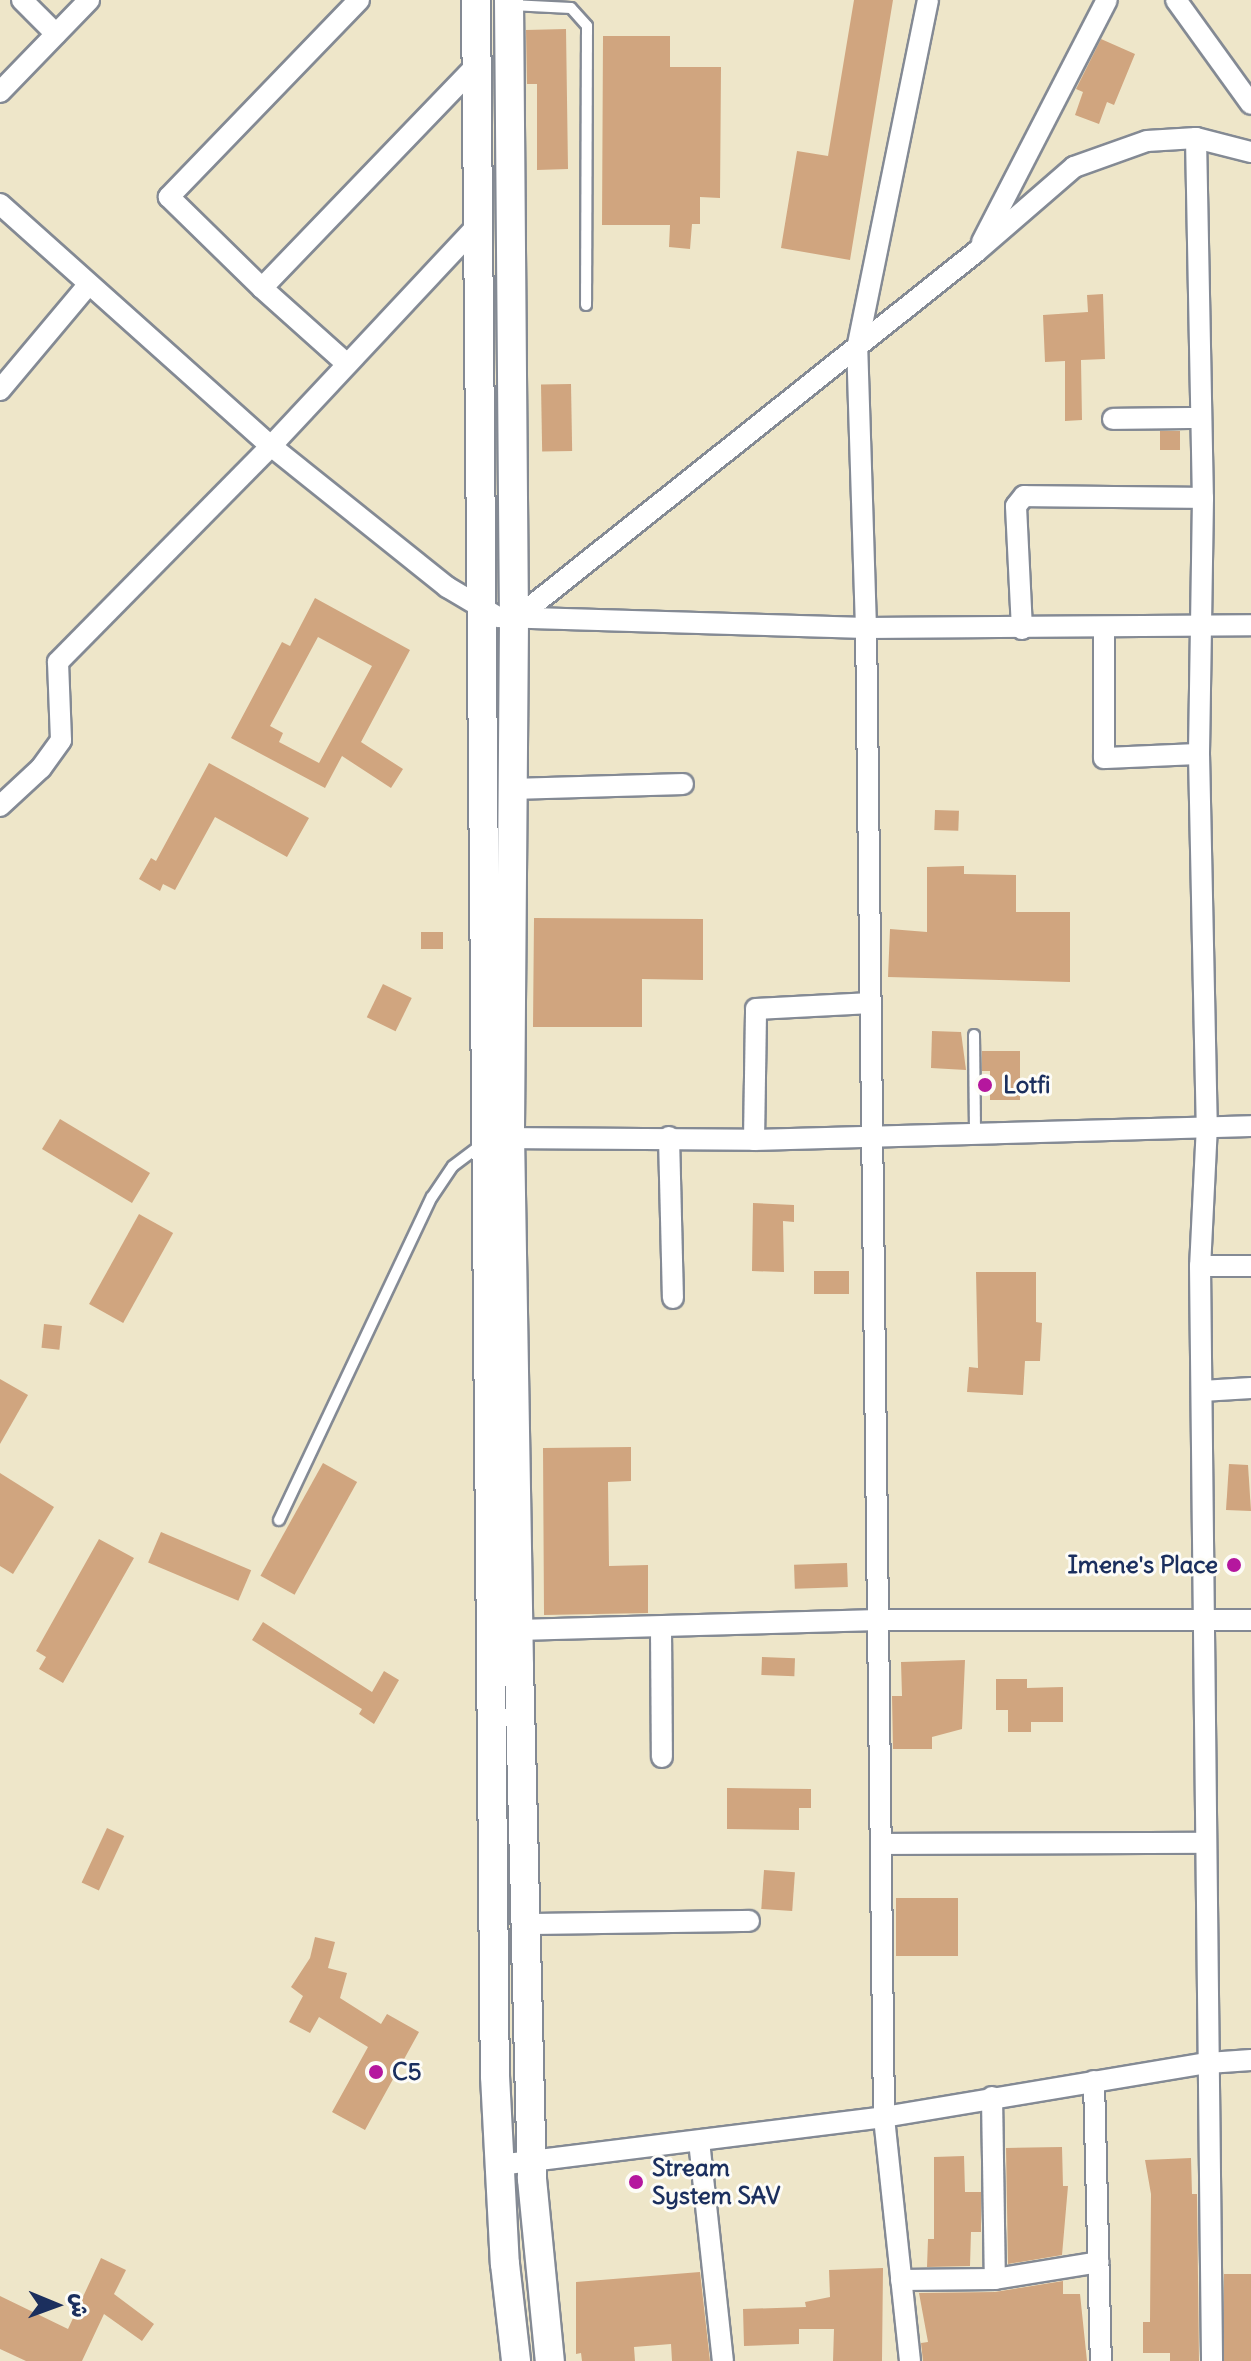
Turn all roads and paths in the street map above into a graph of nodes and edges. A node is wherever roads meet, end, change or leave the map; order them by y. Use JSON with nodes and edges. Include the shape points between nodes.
{"nodes":[{"id":1,"x":22,"y":0,"type":"edge"},
{"id":2,"x":89,"y":0,"type":"edge"},
{"id":3,"x":359,"y":0,"type":"edge"},
{"id":4,"x":928,"y":0,"type":"edge"},
{"id":5,"x":1107,"y":0,"type":"edge"},
{"id":6,"x":1176,"y":0,"type":"edge"},
{"id":7,"x":509,"y":2,"type":"edge"},
{"id":8,"x":476,"y":3,"type":"edge"},
{"id":9,"x":56,"y":34,"type":"junction"},
{"id":10,"x":476,"y":66,"type":"junction"},
{"id":11,"x":0,"y":92,"type":"edge"},
{"id":12,"x":1251,"y":104,"type":"edge"},
{"id":13,"x":1196,"y":138,"type":"junction"},
{"id":14,"x":1251,"y":152,"type":"edge"},
{"id":15,"x":0,"y":204,"type":"edge"},
{"id":16,"x":478,"y":225,"type":"junction"},
{"id":17,"x":976,"y":252,"type":"junction"},
{"id":18,"x":89,"y":284,"type":"junction"},
{"id":19,"x":262,"y":288,"type":"junction"},
{"id":20,"x":586,"y":305,"type":"dead end"},
{"id":21,"x":857,"y":349,"type":"junction"},
{"id":22,"x":347,"y":364,"type":"junction"},
{"id":23,"x":0,"y":390,"type":"edge"},
{"id":24,"x":1201,"y":418,"type":"junction"},
{"id":25,"x":1113,"y":419,"type":"dead end"},
{"id":26,"x":271,"y":446,"type":"junction"},
{"id":27,"x":1203,"y":498,"type":"junction"},
{"id":28,"x":482,"y":610,"type":"junction"},
{"id":29,"x":514,"y":620,"type":"junction"},
{"id":30,"x":1251,"y":625,"type":"edge"},
{"id":31,"x":866,"y":628,"type":"junction"},
{"id":32,"x":1199,"y":628,"type":"junction"},
{"id":33,"x":1022,"y":629,"type":"junction"},
{"id":34,"x":1104,"y":629,"type":"junction"},
{"id":35,"x":1199,"y":754,"type":"junction"},
{"id":36,"x":683,"y":784,"type":"dead end"},
{"id":37,"x":513,"y":789,"type":"junction"},
{"id":38,"x":0,"y":806,"type":"edge"},
{"id":39,"x":871,"y":1003,"type":"junction"},
{"id":40,"x":974,"y":1035,"type":"dead end"},
{"id":41,"x":1207,"y":1125,"type":"junction"},
{"id":42,"x":1251,"y":1126,"type":"edge"},
{"id":43,"x":975,"y":1135,"type":"junction"},
{"id":44,"x":500,"y":1137,"type":"junction"},
{"id":45,"x":669,"y":1137,"type":"junction"},
{"id":46,"x":872,"y":1137,"type":"junction"},
{"id":47,"x":754,"y":1140,"type":"junction"},
{"id":48,"x":1200,"y":1266,"type":"junction"},
{"id":49,"x":1251,"y":1266,"type":"edge"},
{"id":50,"x":673,"y":1298,"type":"dead end"},
{"id":51,"x":1251,"y":1388,"type":"edge"},
{"id":52,"x":1202,"y":1391,"type":"junction"},
{"id":53,"x":279,"y":1520,"type":"dead end"},
{"id":54,"x":879,"y":1620,"type":"junction"},
{"id":55,"x":1204,"y":1620,"type":"junction"},
{"id":56,"x":1251,"y":1620,"type":"edge"},
{"id":57,"x":661,"y":1629,"type":"junction"},
{"id":58,"x":518,"y":1630,"type":"junction"},
{"id":59,"x":662,"y":1757,"type":"dead end"},
{"id":60,"x":1206,"y":1843,"type":"junction"},
{"id":61,"x":881,"y":1844,"type":"junction"},
{"id":62,"x":749,"y":1921,"type":"dead end"},
{"id":63,"x":525,"y":1924,"type":"junction"},
{"id":64,"x":1251,"y":2060,"type":"edge"},
{"id":65,"x":1208,"y":2063,"type":"junction"},
{"id":66,"x":1094,"y":2081,"type":"junction"},
{"id":67,"x":992,"y":2097,"type":"junction"},
{"id":68,"x":884,"y":2117,"type":"junction"},
{"id":69,"x":699,"y":2141,"type":"junction"},
{"id":70,"x":531,"y":2163,"type":"junction"},
{"id":71,"x":499,"y":2165,"type":"junction"},
{"id":72,"x":1099,"y":2262,"type":"junction"},
{"id":73,"x":995,"y":2279,"type":"junction"},
{"id":74,"x":901,"y":2280,"type":"junction"},
{"id":75,"x":514,"y":2360,"type":"edge"},
{"id":76,"x":550,"y":2361,"type":"edge"},
{"id":77,"x":723,"y":2361,"type":"edge"},
{"id":78,"x":910,"y":2361,"type":"edge"},
{"id":79,"x":1101,"y":2361,"type":"edge"},
{"id":80,"x":1212,"y":2361,"type":"edge"}],
"edges":[{"from":1,"to":9,"type":"street"},
{"from":2,"to":9,"type":"street"},
{"from":3,"to":19,"type":"street","via":[[169,197]]},
{"from":4,"to":21,"type":"street"},
{"from":5,"to":17,"type":"street"},
{"from":6,"to":12,"type":"street"},
{"from":7,"to":8,"type":"street"},
{"from":7,"to":20,"type":"lane","via":[[571,8],[587,26]]},
{"from":7,"to":29,"type":"street"},
{"from":8,"to":10,"type":"street"},
{"from":9,"to":11,"type":"street"},
{"from":10,"to":16,"type":"street"},
{"from":10,"to":19,"type":"street"},
{"from":13,"to":14,"type":"street"},
{"from":13,"to":17,"type":"street","via":[[1147,141],[1095,156],[1074,167]]},
{"from":13,"to":24,"type":"street"},
{"from":15,"to":18,"type":"street"},
{"from":16,"to":22,"type":"street"},
{"from":16,"to":28,"type":"street"},
{"from":17,"to":21,"type":"street"},
{"from":18,"to":23,"type":"street"},
{"from":18,"to":26,"type":"street"},
{"from":19,"to":22,"type":"street"},
{"from":21,"to":29,"type":"street"},
{"from":21,"to":31,"type":"street"},
{"from":22,"to":26,"type":"street"},
{"from":24,"to":25,"type":"street"},
{"from":24,"to":27,"type":"street"},
{"from":26,"to":28,"type":"street"},
{"from":26,"to":38,"type":"street","via":[[58,662],[61,740],[41,768]]},
{"from":27,"to":32,"type":"street"},
{"from":27,"to":33,"type":"street","via":[[1024,496],[1016,506]]},
{"from":28,"to":29,"type":"street"},
{"from":28,"to":44,"type":"street"},
{"from":29,"to":31,"type":"street"},
{"from":29,"to":37,"type":"street"},
{"from":30,"to":32,"type":"street"},
{"from":31,"to":33,"type":"street"},
{"from":31,"to":39,"type":"street"},
{"from":32,"to":34,"type":"street"},
{"from":32,"to":35,"type":"street"},
{"from":33,"to":34,"type":"street"},
{"from":34,"to":35,"type":"street","via":[[1104,758]]},
{"from":35,"to":41,"type":"street"},
{"from":36,"to":37,"type":"street"},
{"from":37,"to":44,"type":"street"},
{"from":39,"to":46,"type":"street"},
{"from":39,"to":47,"type":"street","via":[[756,1009]]},
{"from":40,"to":43,"type":"lane"},
{"from":41,"to":42,"type":"street"},
{"from":41,"to":43,"type":"street"},
{"from":41,"to":48,"type":"street"},
{"from":43,"to":46,"type":"street"},
{"from":44,"to":45,"type":"street"},
{"from":44,"to":53,"type":"lane","via":[[453,1166],[432,1197]]},
{"from":44,"to":58,"type":"street"},
{"from":44,"to":71,"type":"street"},
{"from":45,"to":47,"type":"street"},
{"from":45,"to":50,"type":"street"},
{"from":46,"to":47,"type":"street"},
{"from":46,"to":54,"type":"street"},
{"from":48,"to":49,"type":"street"},
{"from":48,"to":52,"type":"street"},
{"from":51,"to":52,"type":"street"},
{"from":52,"to":55,"type":"street"},
{"from":54,"to":55,"type":"street"},
{"from":54,"to":57,"type":"street"},
{"from":54,"to":61,"type":"street"},
{"from":55,"to":56,"type":"street"},
{"from":55,"to":60,"type":"street"},
{"from":57,"to":58,"type":"street"},
{"from":57,"to":59,"type":"street"},
{"from":58,"to":63,"type":"street"},
{"from":60,"to":61,"type":"street"},
{"from":60,"to":65,"type":"street"},
{"from":61,"to":68,"type":"street"},
{"from":62,"to":63,"type":"street"},
{"from":63,"to":70,"type":"street"},
{"from":64,"to":65,"type":"street"},
{"from":65,"to":66,"type":"street"},
{"from":65,"to":80,"type":"street"},
{"from":66,"to":67,"type":"street"},
{"from":66,"to":72,"type":"street"},
{"from":67,"to":68,"type":"street"},
{"from":67,"to":73,"type":"street"},
{"from":68,"to":69,"type":"street"},
{"from":68,"to":74,"type":"street"},
{"from":69,"to":70,"type":"street"},
{"from":69,"to":77,"type":"street"},
{"from":70,"to":71,"type":"street"},
{"from":70,"to":76,"type":"street"},
{"from":71,"to":75,"type":"street"},
{"from":72,"to":73,"type":"street"},
{"from":72,"to":79,"type":"street"},
{"from":73,"to":74,"type":"street"},
{"from":74,"to":78,"type":"street"}]}
